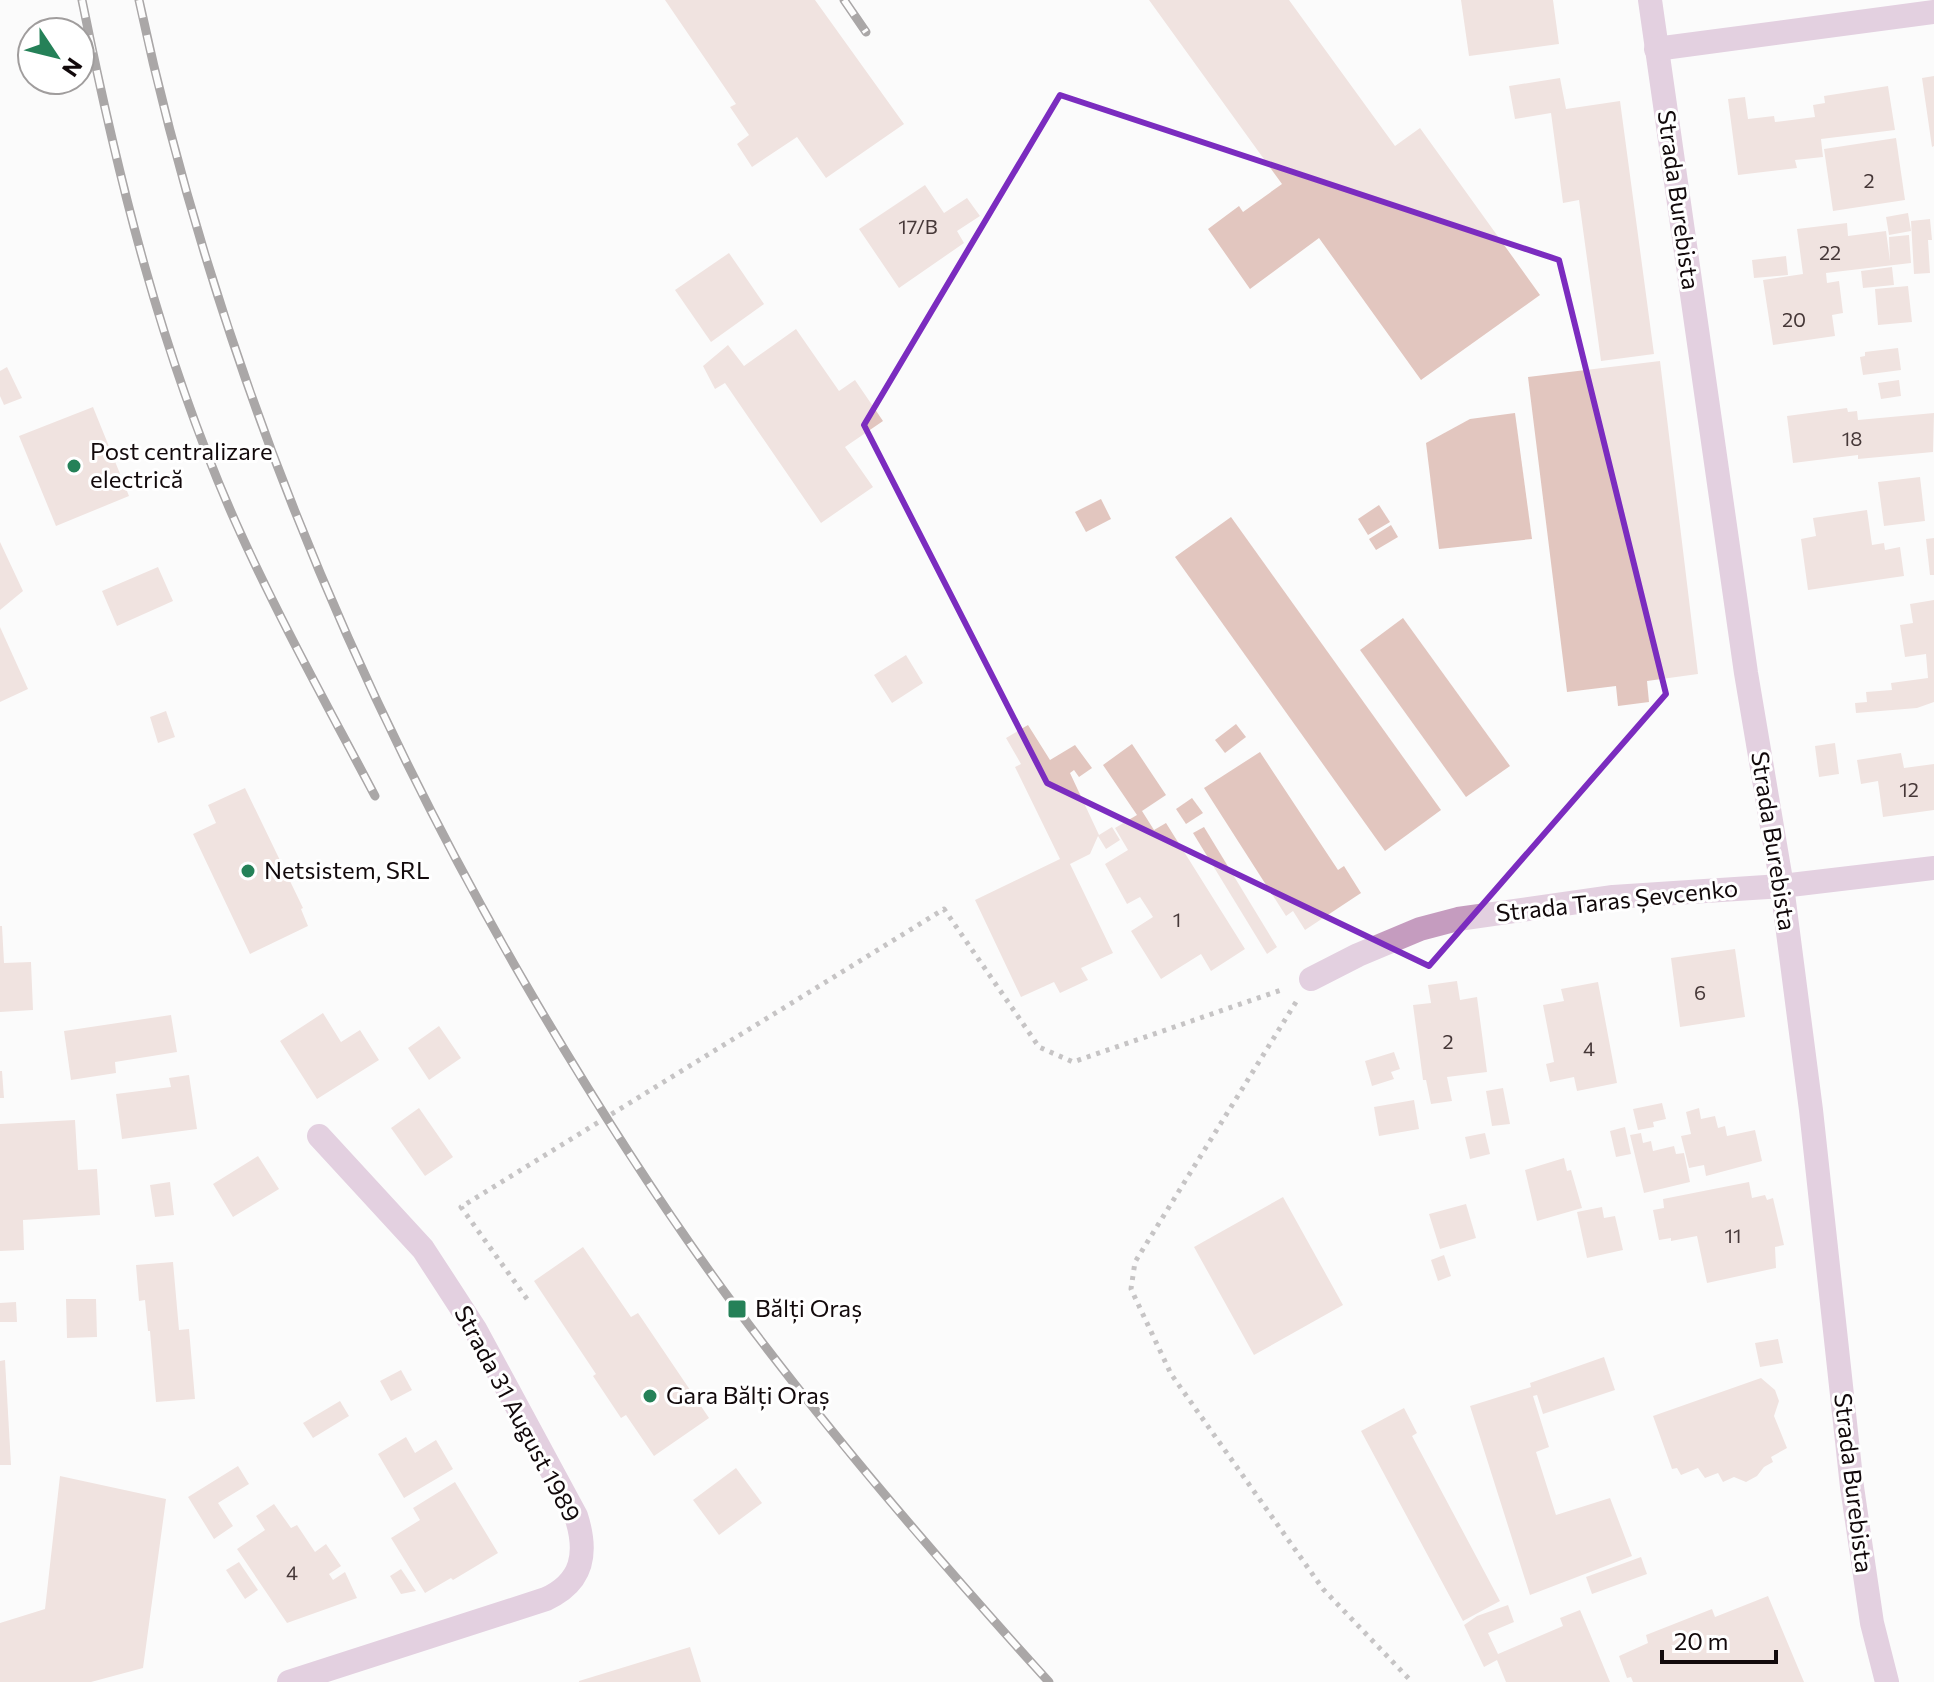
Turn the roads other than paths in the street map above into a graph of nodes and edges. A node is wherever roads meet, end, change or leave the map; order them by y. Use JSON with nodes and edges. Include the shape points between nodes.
{"nodes":[{"id":1,"x":1650,"y":0,"type":"edge"},
{"id":2,"x":1934,"y":12,"type":"edge"},
{"id":3,"x":1656,"y":49,"type":"junction"},
{"id":4,"x":1934,"y":868,"type":"edge"},
{"id":5,"x":1782,"y":886,"type":"junction"},
{"id":6,"x":1311,"y":979,"type":"road end"},
{"id":7,"x":319,"y":1136,"type":"dead end"},
{"id":8,"x":289,"y":1682,"type":"edge"},
{"id":9,"x":1887,"y":1682,"type":"edge"}],
"edges":[{"from":1,"to":3,"type":"street","name":"Strada Burebista"},
{"from":2,"to":3,"type":"street"},
{"from":3,"to":5,"type":"street","name":"Strada Burebista"},
{"from":4,"to":5,"type":"street","name":"Strada Taras Șevcenko"},
{"from":5,"to":6,"type":"street","name":"Strada Taras Șevcenko","via":[[1613,897],[1458,919],[1420,929]]},
{"from":5,"to":9,"type":"street","name":"Strada Burebista","via":[[1852,1487],[1872,1623]]},
{"from":7,"to":8,"type":"street","name":"Strada 31 August 1989","via":[[423,1249],[475,1329],[576,1516],[582,1543],[577,1574],[557,1594]]}]}
